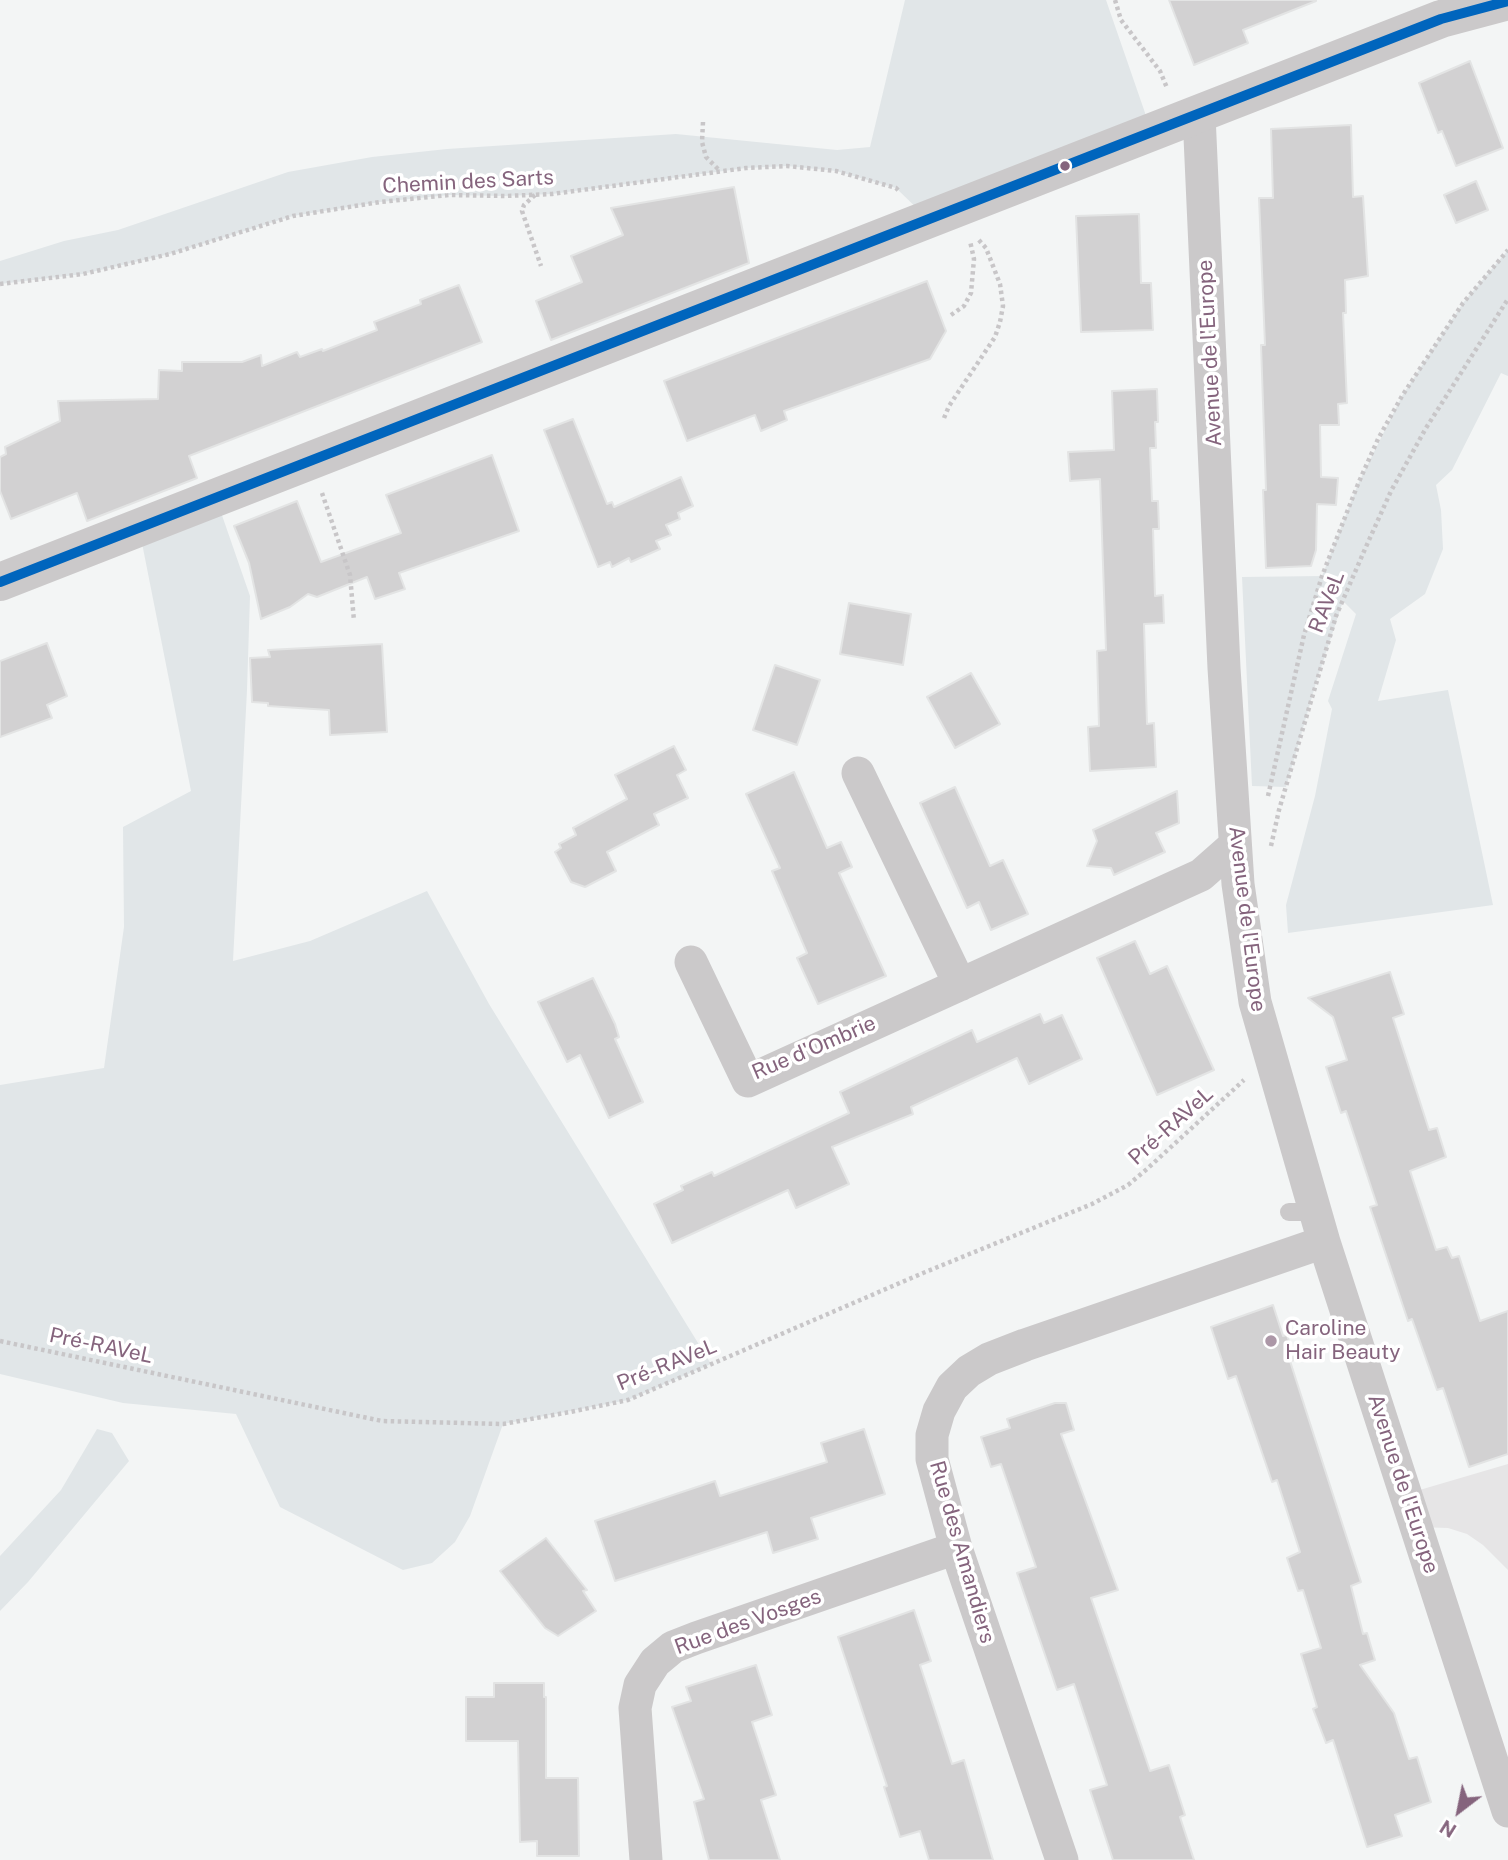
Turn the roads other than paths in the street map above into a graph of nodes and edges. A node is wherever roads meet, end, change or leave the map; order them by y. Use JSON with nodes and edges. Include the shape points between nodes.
{"nodes":[{"id":1,"x":1508,"y":1,"type":"edge"},
{"id":2,"x":1199,"y":115,"type":"junction"},
{"id":3,"x":0,"y":582,"type":"edge"},
{"id":4,"x":858,"y":773,"type":"dead end"},
{"id":5,"x":1235,"y":845,"type":"junction"},
{"id":6,"x":691,"y":962,"type":"dead end"},
{"id":7,"x":960,"y":985,"type":"junction"},
{"id":8,"x":1309,"y":1222,"type":"junction"},
{"id":9,"x":956,"y":1548,"type":"junction"},
{"id":10,"x":1508,"y":1811,"type":"edge"},
{"id":11,"x":646,"y":1860,"type":"edge"},
{"id":12,"x":1062,"y":1860,"type":"edge"}],
"edges":[{"from":1,"to":2,"type":"street","via":[[1441,19]]},
{"from":2,"to":3,"type":"street"},
{"from":2,"to":5,"type":"street","name":"Avenue de l'Europe"},
{"from":4,"to":7,"type":"street"},
{"from":5,"to":7,"type":"street","name":"Rue d'Ombrie","via":[[1201,876]]},
{"from":5,"to":8,"type":"street","name":"Avenue de l'Europe","via":[[1255,1002]]},
{"from":6,"to":7,"type":"street","name":"Rue d'Ombrie","via":[[748,1081]]},
{"from":8,"to":9,"type":"street","name":"Rue des Amandiers","via":[[969,1371],[952,1387],[932,1435],[932,1459]]},
{"from":8,"to":10,"type":"street","name":"Avenue de l'Europe"},
{"from":9,"to":11,"type":"street","name":"Rue des Vosges","via":[[696,1637],[655,1662],[640,1685],[635,1708]]},
{"from":9,"to":12,"type":"street","name":"Rue des Amandiers"}]}
